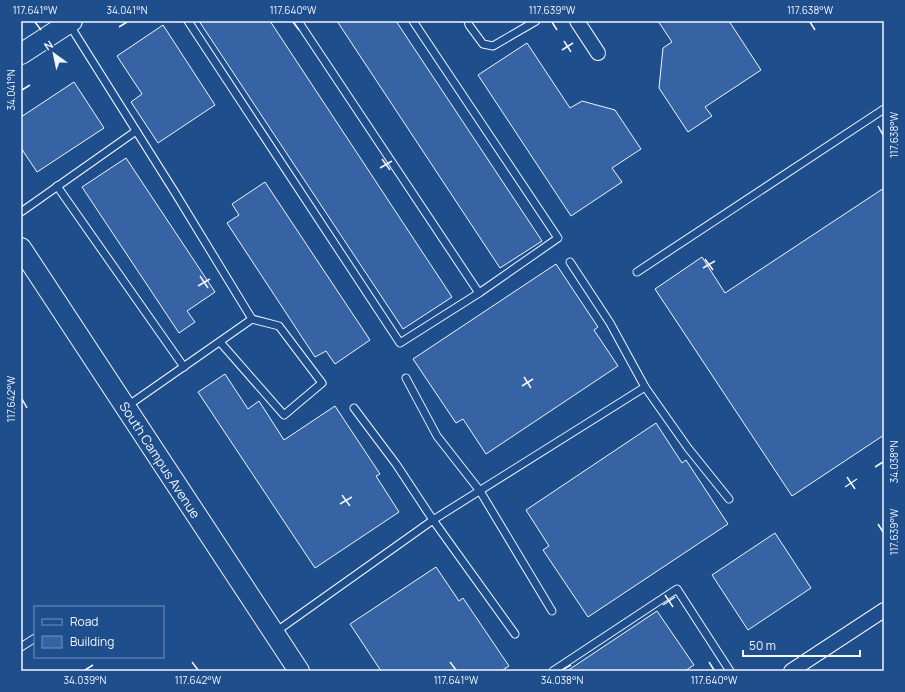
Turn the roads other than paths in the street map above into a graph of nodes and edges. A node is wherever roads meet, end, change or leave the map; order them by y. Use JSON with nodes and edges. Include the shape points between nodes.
{"nodes":[{"id":1,"x":188,"y":21,"type":"edge"},
{"id":2,"x":298,"y":21,"type":"edge"},
{"id":3,"x":413,"y":21,"type":"edge"},
{"id":4,"x":468,"y":21,"type":"edge"},
{"id":5,"x":536,"y":21,"type":"edge"},
{"id":6,"x":577,"y":21,"type":"edge"},
{"id":7,"x":70,"y":22,"type":"edge"},
{"id":8,"x":598,"y":53,"type":"dead end"},
{"id":9,"x":21,"y":54,"type":"edge"},
{"id":10,"x":884,"y":109,"type":"edge"},
{"id":11,"x":136,"y":130,"type":"junction"},
{"id":12,"x":57,"y":186,"type":"junction"},
{"id":13,"x":21,"y":212,"type":"edge"},
{"id":14,"x":21,"y":248,"type":"edge"},
{"id":15,"x":570,"y":262,"type":"dead end"},
{"id":16,"x":637,"y":272,"type":"dead end"},
{"id":17,"x":479,"y":293,"type":"junction"},
{"id":18,"x":252,"y":319,"type":"junction"},
{"id":19,"x":220,"y":342,"type":"junction"},
{"id":20,"x":184,"y":367,"type":"junction"},
{"id":21,"x":406,"y":378,"type":"dead end"},
{"id":22,"x":644,"y":387,"type":"junction"},
{"id":23,"x":126,"y":408,"type":"junction"},
{"id":24,"x":354,"y":408,"type":"dead end"},
{"id":25,"x":480,"y":491,"type":"junction"},
{"id":26,"x":729,"y":499,"type":"dead end"},
{"id":27,"x":433,"y":520,"type":"junction"},
{"id":28,"x":884,"y":610,"type":"edge"},
{"id":29,"x":552,"y":611,"type":"dead end"},
{"id":30,"x":274,"y":633,"type":"junction"},
{"id":31,"x":515,"y":634,"type":"dead end"},
{"id":32,"x":34,"y":639,"type":"edge"},
{"id":33,"x":21,"y":647,"type":"edge"},
{"id":34,"x":299,"y":671,"type":"edge"},
{"id":35,"x":553,"y":671,"type":"edge"},
{"id":36,"x":730,"y":671,"type":"edge"},
{"id":37,"x":791,"y":671,"type":"edge"}],
"edges":[{"from":1,"to":17,"type":"lane","via":[[400,343]]},
{"from":2,"to":17,"type":"lane"},
{"from":3,"to":17,"type":"lane","via":[[558,238]]},
{"from":4,"to":5,"type":"lane","via":[[483,44],[493,46]]},
{"from":6,"to":8,"type":"street"},
{"from":7,"to":9,"type":"street"},
{"from":7,"to":11,"type":"lane"},
{"from":10,"to":16,"type":"lane"},
{"from":11,"to":12,"type":"lane"},
{"from":11,"to":18,"type":"lane"},
{"from":12,"to":13,"type":"lane"},
{"from":12,"to":20,"type":"lane"},
{"from":14,"to":23,"type":"street","name":"South Campus Avenue"},
{"from":15,"to":22,"type":"lane","via":[[610,323]]},
{"from":18,"to":19,"type":"lane"},
{"from":18,"to":19,"type":"lane","via":[[279,326],[322,383],[284,414]]},
{"from":19,"to":20,"type":"lane"},
{"from":20,"to":23,"type":"lane"},
{"from":21,"to":25,"type":"lane","via":[[437,436]]},
{"from":22,"to":25,"type":"lane"},
{"from":22,"to":26,"type":"lane"},
{"from":23,"to":30,"type":"street","name":"South Campus Avenue"},
{"from":24,"to":27,"type":"lane","via":[[396,464]]},
{"from":25,"to":27,"type":"lane"},
{"from":25,"to":29,"type":"lane"},
{"from":27,"to":30,"type":"lane"},
{"from":27,"to":31,"type":"lane"},
{"from":28,"to":37,"type":"street"},
{"from":30,"to":34,"type":"street","name":"South Campus Avenue"},
{"from":32,"to":33,"type":"lane"},
{"from":35,"to":36,"type":"lane","via":[[677,588]]}]}
